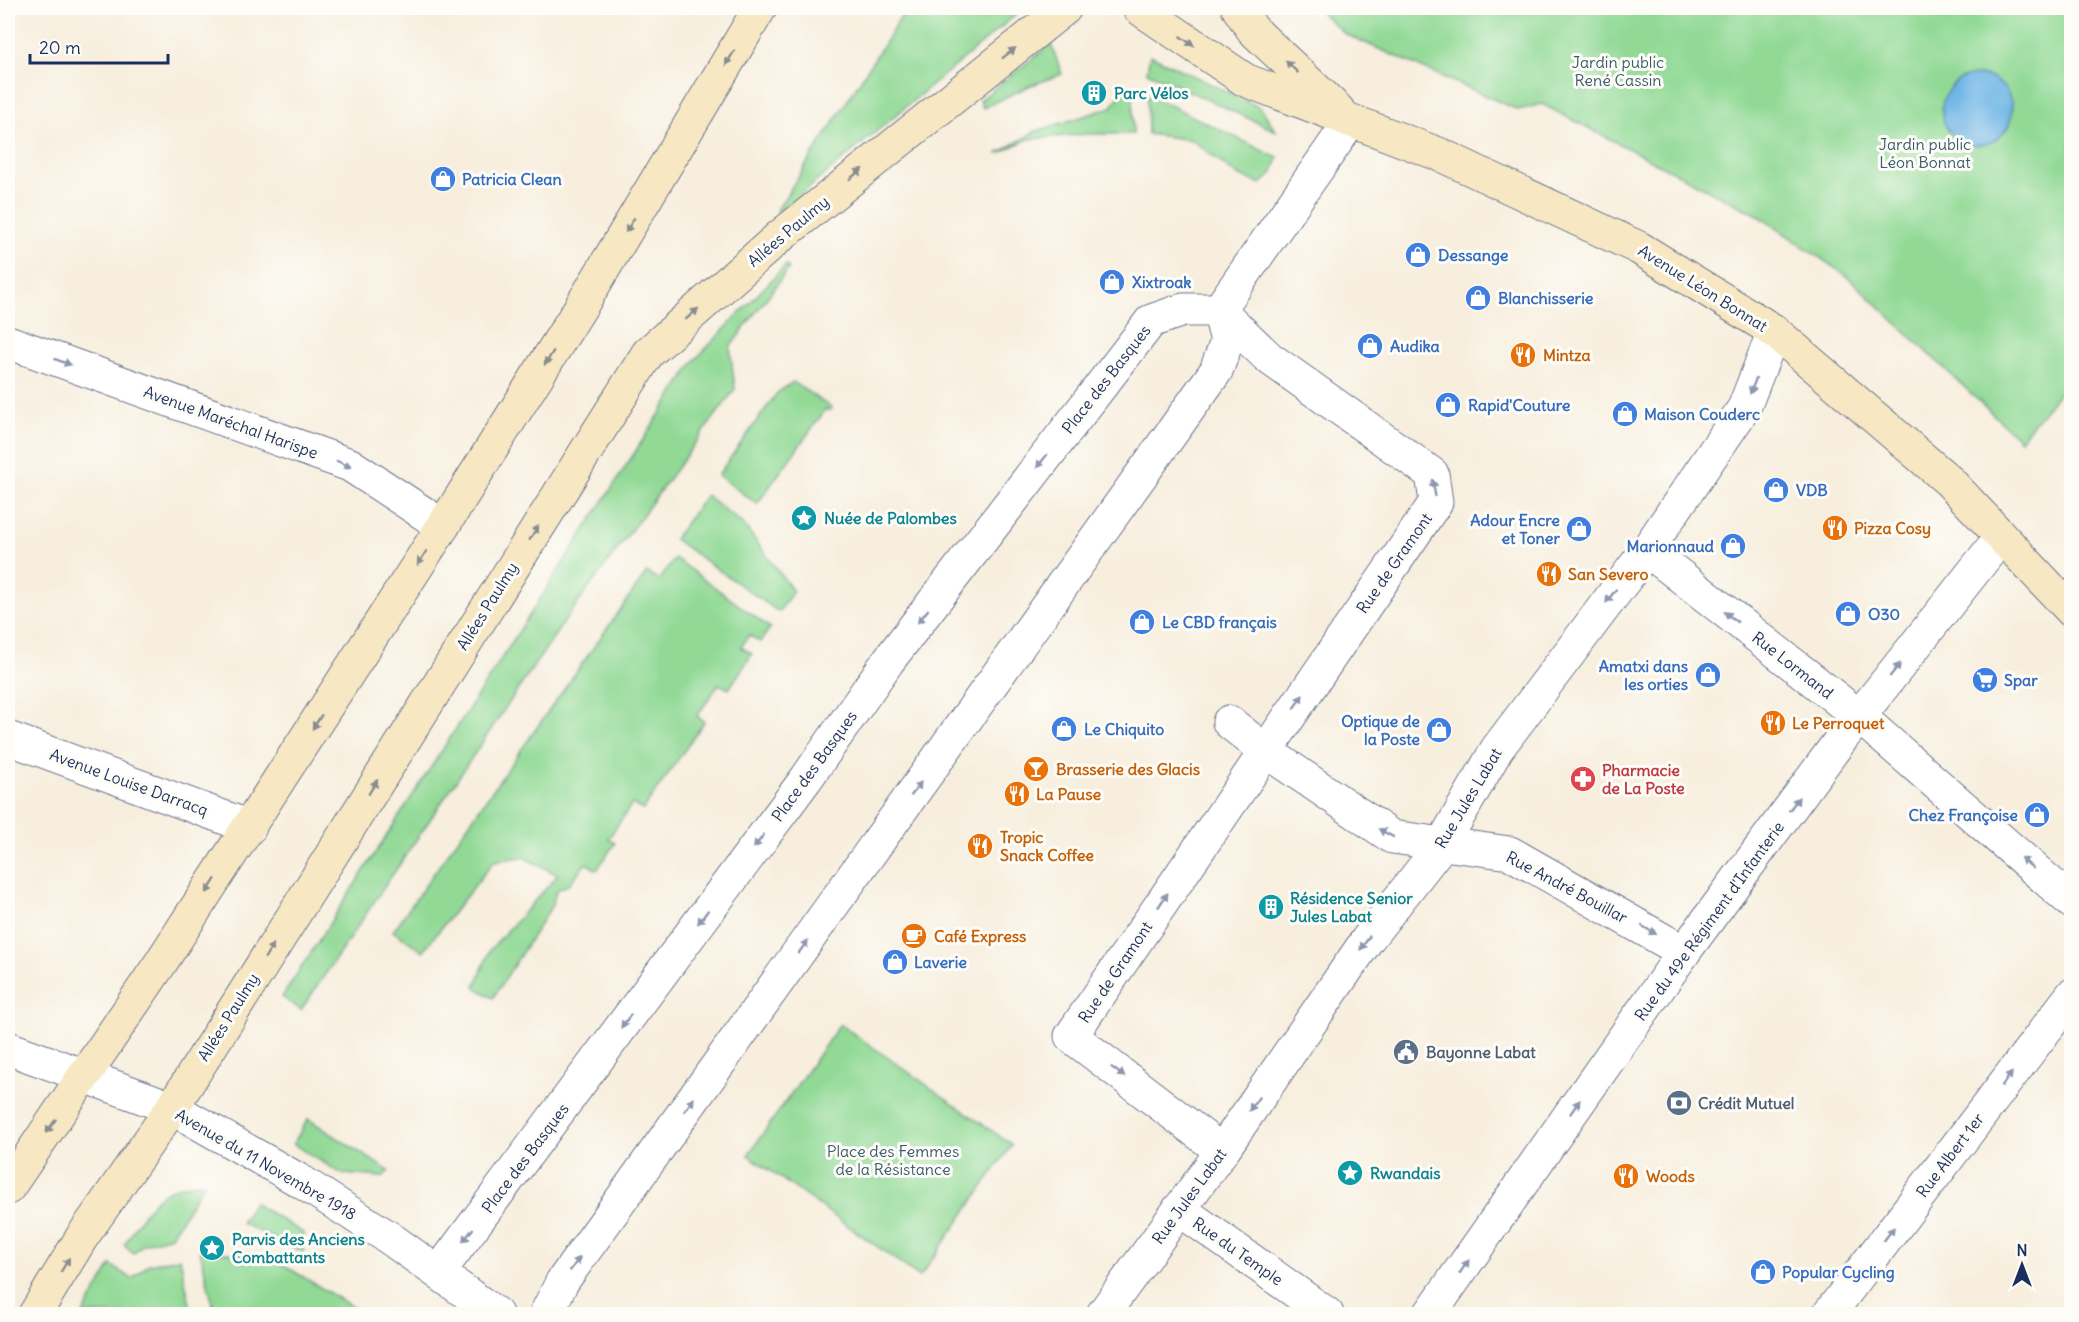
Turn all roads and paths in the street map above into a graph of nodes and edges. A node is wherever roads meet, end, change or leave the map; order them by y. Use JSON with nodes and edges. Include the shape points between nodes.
{"nodes":[{"id":1,"x":760,"y":8,"type":"edge"},
{"id":2,"x":1065,"y":8,"type":"edge"},
{"id":3,"x":1139,"y":8,"type":"edge"},
{"id":4,"x":1238,"y":8,"type":"edge"},
{"id":5,"x":1350,"y":122,"type":"junction"},
{"id":6,"x":1219,"y":310,"type":"junction"},
{"id":7,"x":1774,"y":332,"type":"junction"},
{"id":8,"x":8,"y":342,"type":"edge"},
{"id":9,"x":442,"y":526,"type":"junction"},
{"id":10,"x":2001,"y":537,"type":"junction"},
{"id":11,"x":1647,"y":550,"type":"junction"},
{"id":12,"x":2072,"y":611,"type":"edge"},
{"id":13,"x":1860,"y":717,"type":"junction"},
{"id":14,"x":1229,"y":722,"type":"dead end"},
{"id":15,"x":8,"y":738,"type":"edge"},
{"id":16,"x":1264,"y":750,"type":"junction"},
{"id":17,"x":250,"y":826,"type":"junction"},
{"id":18,"x":1443,"y":843,"type":"junction"},
{"id":19,"x":2072,"y":902,"type":"edge"},
{"id":20,"x":1684,"y":952,"type":"junction"},
{"id":21,"x":2072,"y":995,"type":"edge"},
{"id":22,"x":8,"y":1048,"type":"edge"},
{"id":23,"x":84,"y":1078,"type":"junction"},
{"id":24,"x":172,"y":1108,"type":"junction"},
{"id":25,"x":1222,"y":1151,"type":"junction"},
{"id":26,"x":8,"y":1188,"type":"edge"},
{"id":27,"x":1179,"y":1209,"type":"junction"},
{"id":28,"x":439,"y":1272,"type":"junction"},
{"id":29,"x":35,"y":1314,"type":"edge"},
{"id":30,"x":496,"y":1314,"type":"edge"},
{"id":31,"x":546,"y":1314,"type":"edge"},
{"id":32,"x":1103,"y":1314,"type":"edge"},
{"id":33,"x":1327,"y":1314,"type":"edge"},
{"id":34,"x":1430,"y":1314,"type":"edge"},
{"id":35,"x":1828,"y":1314,"type":"edge"}],
"edges":[{"from":1,"to":9,"type":"main road","one_way":true,"via":[[580,308]]},
{"from":24,"to":2,"type":"main road","name":"Allées Paulmy","one_way":true,"via":[[648,353],[778,238]]},
{"from":3,"to":5,"type":"main road","name":"Avenue Léon Bonnat","one_way":true,"via":[[1245,80]]},
{"from":5,"to":4,"type":"main road","name":"Avenue Léon Bonnat","one_way":true,"via":[[1253,30]]},
{"from":5,"to":6,"type":"street"},
{"from":5,"to":7,"type":"main road","name":"Avenue Léon Bonnat","via":[[1441,155],[1639,248]]},
{"from":16,"to":6,"type":"street","name":"Rue de Gramont","one_way":true,"via":[[1436,502],[1432,474],[1269,358]]},
{"from":6,"to":28,"type":"street","name":"Place des Basques","one_way":true,"via":[[1183,310],[1151,321],[888,661],[806,779]]},
{"from":31,"to":6,"type":"street","one_way":true,"via":[[562,1282],[1216,371],[1227,341]]},
{"from":7,"to":10,"type":"main road","name":"Avenue Léon Bonnat","via":[[1949,481]]},
{"from":7,"to":11,"type":"street","name":"Rue Jules Labat","one_way":true,"via":[[1744,408]]},
{"from":8,"to":9,"type":"street","name":"Avenue Maréchal Harispe","one_way":true,"via":[[350,465]]},
{"from":9,"to":17,"type":"main road","one_way":true},
{"from":10,"to":12,"type":"main road","name":"Avenue Léon Bonnat"},
{"from":13,"to":10,"type":"street","name":"Rue du 49e Régiment d'Infanterie","one_way":true},
{"from":13,"to":11,"type":"street","name":"Rue Lormand","one_way":true},
{"from":11,"to":18,"type":"street","name":"Rue Jules Labat","one_way":true,"via":[[1497,749]]},
{"from":19,"to":13,"type":"street","name":"Rue Lormand","one_way":true},
{"from":20,"to":13,"type":"street","name":"Rue du 49e Régiment d'Infanterie","one_way":true},
{"from":14,"to":16,"type":"street"},
{"from":15,"to":17,"type":"street","name":"Avenue Louise Darracq"},
{"from":18,"to":16,"type":"street","one_way":true,"via":[[1392,837]]},
{"from":16,"to":25,"type":"street","name":"Rue de Gramont","via":[[1071,1036]]},
{"from":17,"to":23,"type":"main road","one_way":true},
{"from":18,"to":20,"type":"street","name":"Rue André Bouillar","one_way":true,"via":[[1510,853]]},
{"from":18,"to":25,"type":"street","name":"Rue Jules Labat","one_way":true,"via":[[1367,940]]},
{"from":34,"to":20,"type":"street","name":"Rue du 49e Régiment d'Infanterie","one_way":true},
{"from":35,"to":21,"type":"street","name":"Rue Albert 1er","one_way":true},
{"from":22,"to":23,"type":"street","name":"Avenue du 11 Novembre 1918"},
{"from":23,"to":24,"type":"street","name":"Avenue du 11 Novembre 1918"},
{"from":23,"to":26,"type":"main road","one_way":true},
{"from":24,"to":28,"type":"street","name":"Avenue du 11 Novembre 1918","via":[[302,1182]]},
{"from":29,"to":24,"type":"main road","name":"Allées Paulmy","one_way":true,"via":[[82,1237]]},
{"from":25,"to":27,"type":"street","name":"Rue Jules Labat"},
{"from":27,"to":32,"type":"street","name":"Rue Jules Labat"},
{"from":27,"to":33,"type":"street","name":"Rue du Temple"},
{"from":28,"to":30,"type":"street","name":"Avenue du 11 Novembre 1918"}]}
